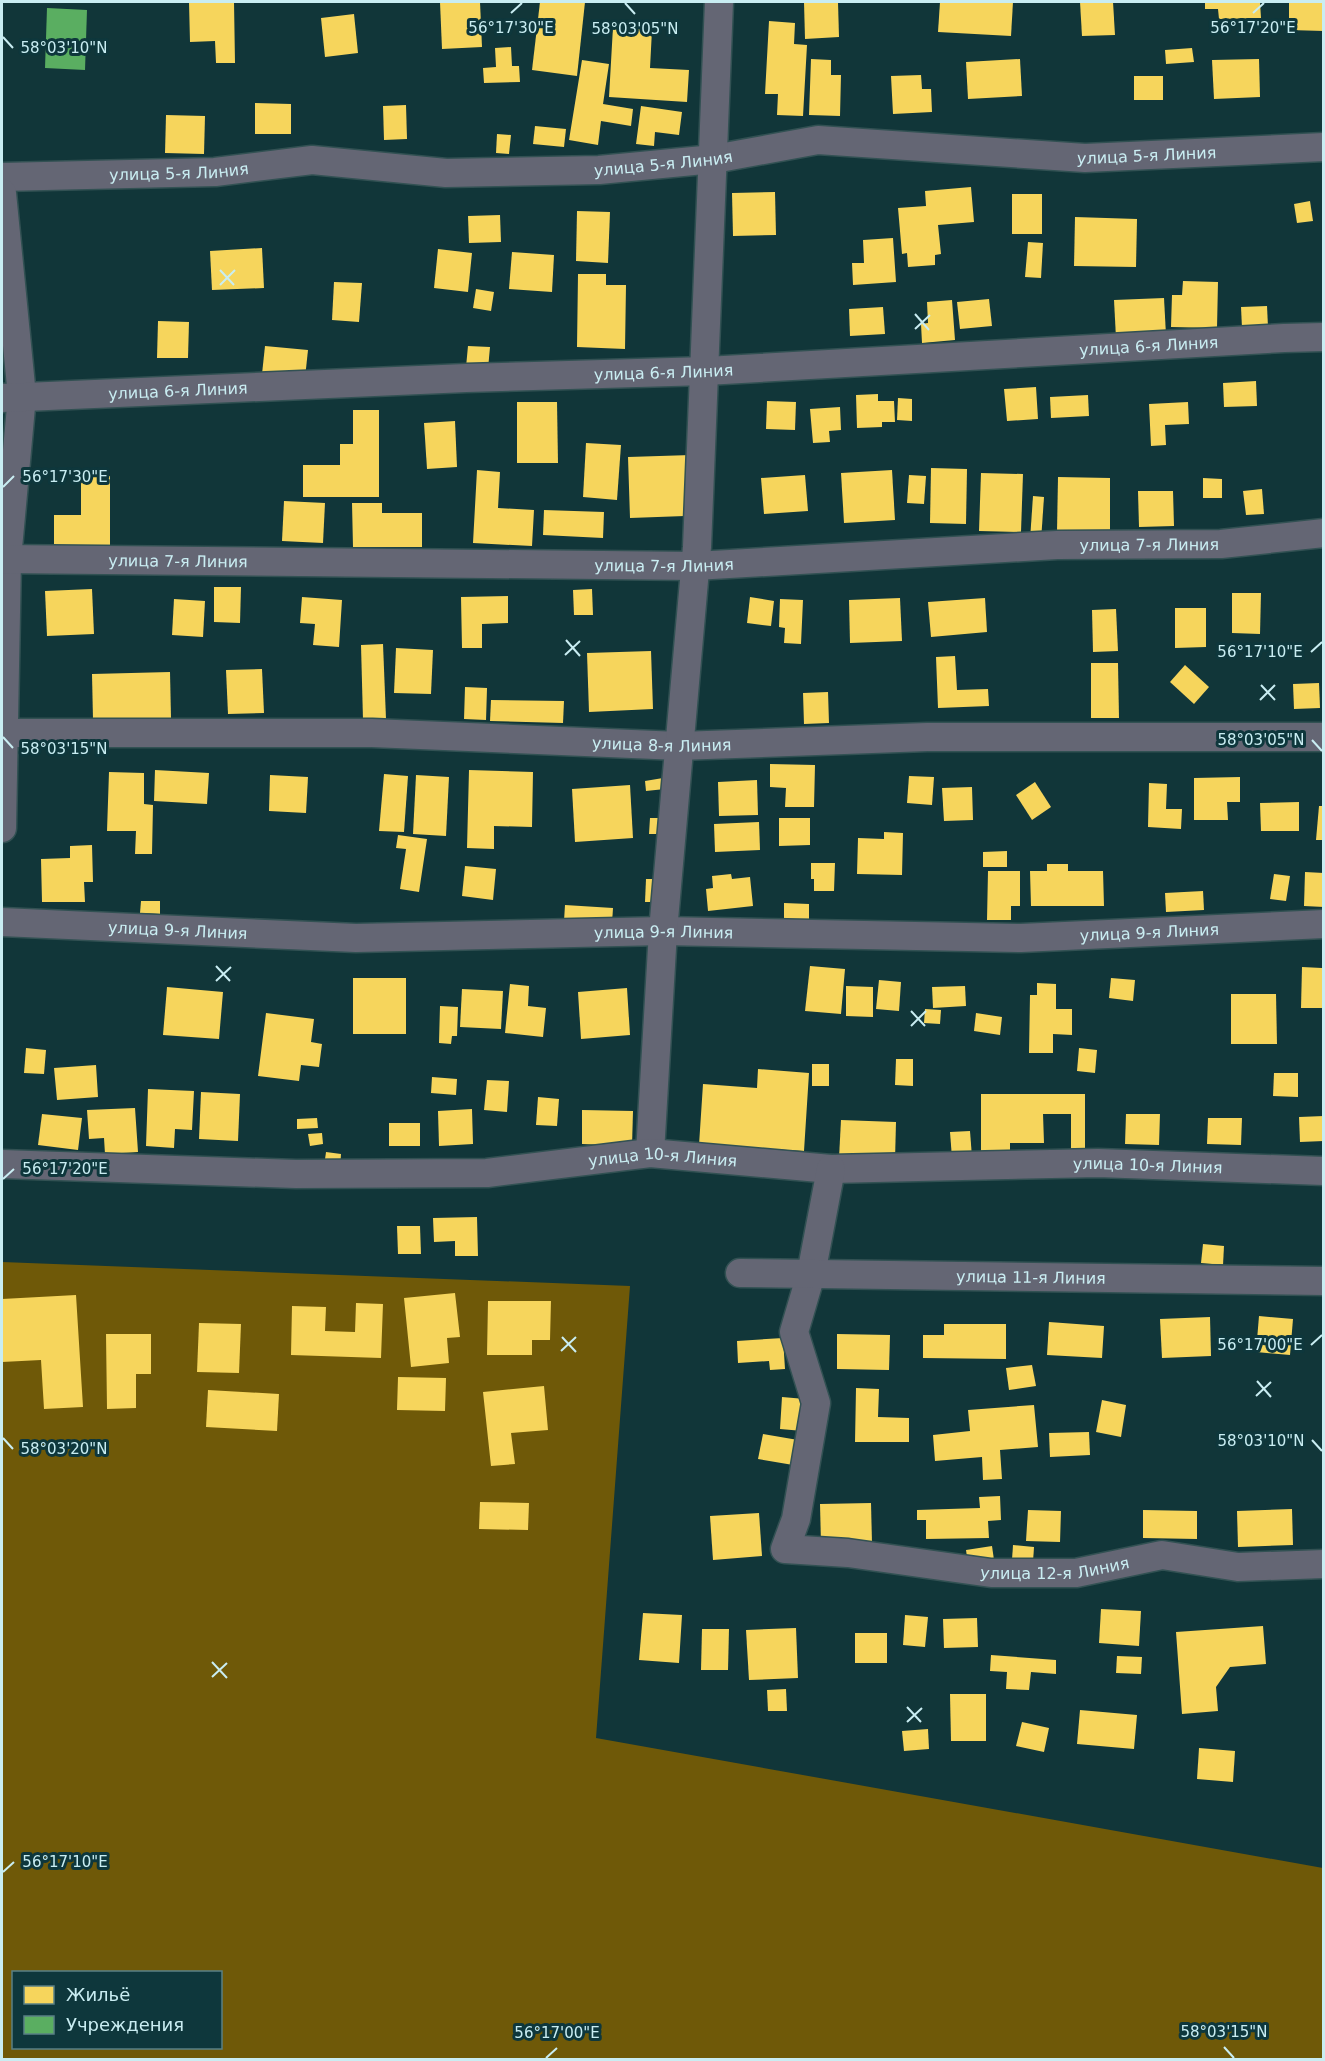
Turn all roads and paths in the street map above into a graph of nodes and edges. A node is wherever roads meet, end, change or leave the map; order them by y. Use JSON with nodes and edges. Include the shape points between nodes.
{"nodes":[{"id":1,"x":719,"y":2,"type":"edge"},
{"id":2,"x":1323,"y":147,"type":"edge"},
{"id":3,"x":714,"y":159,"type":"junction"},
{"id":4,"x":2,"y":177,"type":"edge"},
{"id":5,"x":2,"y":193,"type":"edge"},
{"id":6,"x":1323,"y":337,"type":"edge"},
{"id":7,"x":706,"y":371,"type":"junction"},
{"id":8,"x":12,"y":397,"type":"edge"},
{"id":9,"x":1323,"y":533,"type":"edge"},
{"id":10,"x":4,"y":559,"type":"edge"},
{"id":11,"x":695,"y":566,"type":"junction"},
{"id":12,"x":2,"y":733,"type":"edge"},
{"id":13,"x":1323,"y":737,"type":"edge"},
{"id":14,"x":678,"y":746,"type":"junction"},
{"id":15,"x":2,"y":828,"type":"edge"},
{"id":16,"x":2,"y":922,"type":"edge"},
{"id":17,"x":1323,"y":924,"type":"edge"},
{"id":18,"x":663,"y":931,"type":"junction"},
{"id":19,"x":650,"y":1153,"type":"junction"},
{"id":20,"x":2,"y":1164,"type":"edge"},
{"id":21,"x":831,"y":1169,"type":"junction"},
{"id":22,"x":1323,"y":1171,"type":"edge"},
{"id":23,"x":740,"y":1273,"type":"dead end"},
{"id":24,"x":811,"y":1274,"type":"junction"},
{"id":25,"x":1323,"y":1281,"type":"edge"},
{"id":26,"x":1323,"y":1564,"type":"edge"}],
"edges":[{"from":1,"to":3,"type":"street"},
{"from":2,"to":3,"type":"street","name":"улица 5-я Линия","via":[[1084,158],[818,140]]},
{"from":3,"to":4,"type":"street","name":"улица 5-я Линия","via":[[599,170],[446,173],[312,160],[215,172]]},
{"from":3,"to":7,"type":"street"},
{"from":5,"to":8,"type":"street"},
{"from":6,"to":7,"type":"street","name":"улица 6-я Линия"},
{"from":7,"to":8,"type":"street","name":"улица 6-я Линия"},
{"from":7,"to":11,"type":"street"},
{"from":8,"to":10,"type":"street"},
{"from":9,"to":11,"type":"street","name":"улица 7-я Линия","via":[[1221,544],[1057,545]]},
{"from":10,"to":11,"type":"street","name":"улица 7-я Линия"},
{"from":10,"to":12,"type":"street"},
{"from":11,"to":14,"type":"street"},
{"from":12,"to":14,"type":"street","name":"улица 8-я Линия","via":[[372,733]]},
{"from":12,"to":15,"type":"street"},
{"from":13,"to":14,"type":"street","name":"улица 8-я Линия","via":[[927,737]]},
{"from":14,"to":18,"type":"street"},
{"from":16,"to":18,"type":"street","name":"улица 9-я Линия","via":[[356,938]]},
{"from":17,"to":18,"type":"street","name":"улица 9-я Линия","via":[[1021,938]]},
{"from":18,"to":19,"type":"street"},
{"from":19,"to":20,"type":"street","name":"улица 10-я Линия","via":[[487,1173],[296,1174]]},
{"from":19,"to":21,"type":"street","name":"улица 10-я Линия"},
{"from":21,"to":22,"type":"street","name":"улица 10-я Линия","via":[[1098,1163]]},
{"from":21,"to":24,"type":"street"},
{"from":23,"to":24,"type":"street","name":"улица 11-я Линия"},
{"from":24,"to":25,"type":"street","name":"улица 11-я Линия"},
{"from":24,"to":26,"type":"street","name":"улица 12-я Линия","via":[[794,1332],[816,1403],[796,1519],[784,1549],[848,1553],[991,1573],[1076,1573],[1162,1556],[1238,1567]]}]}
